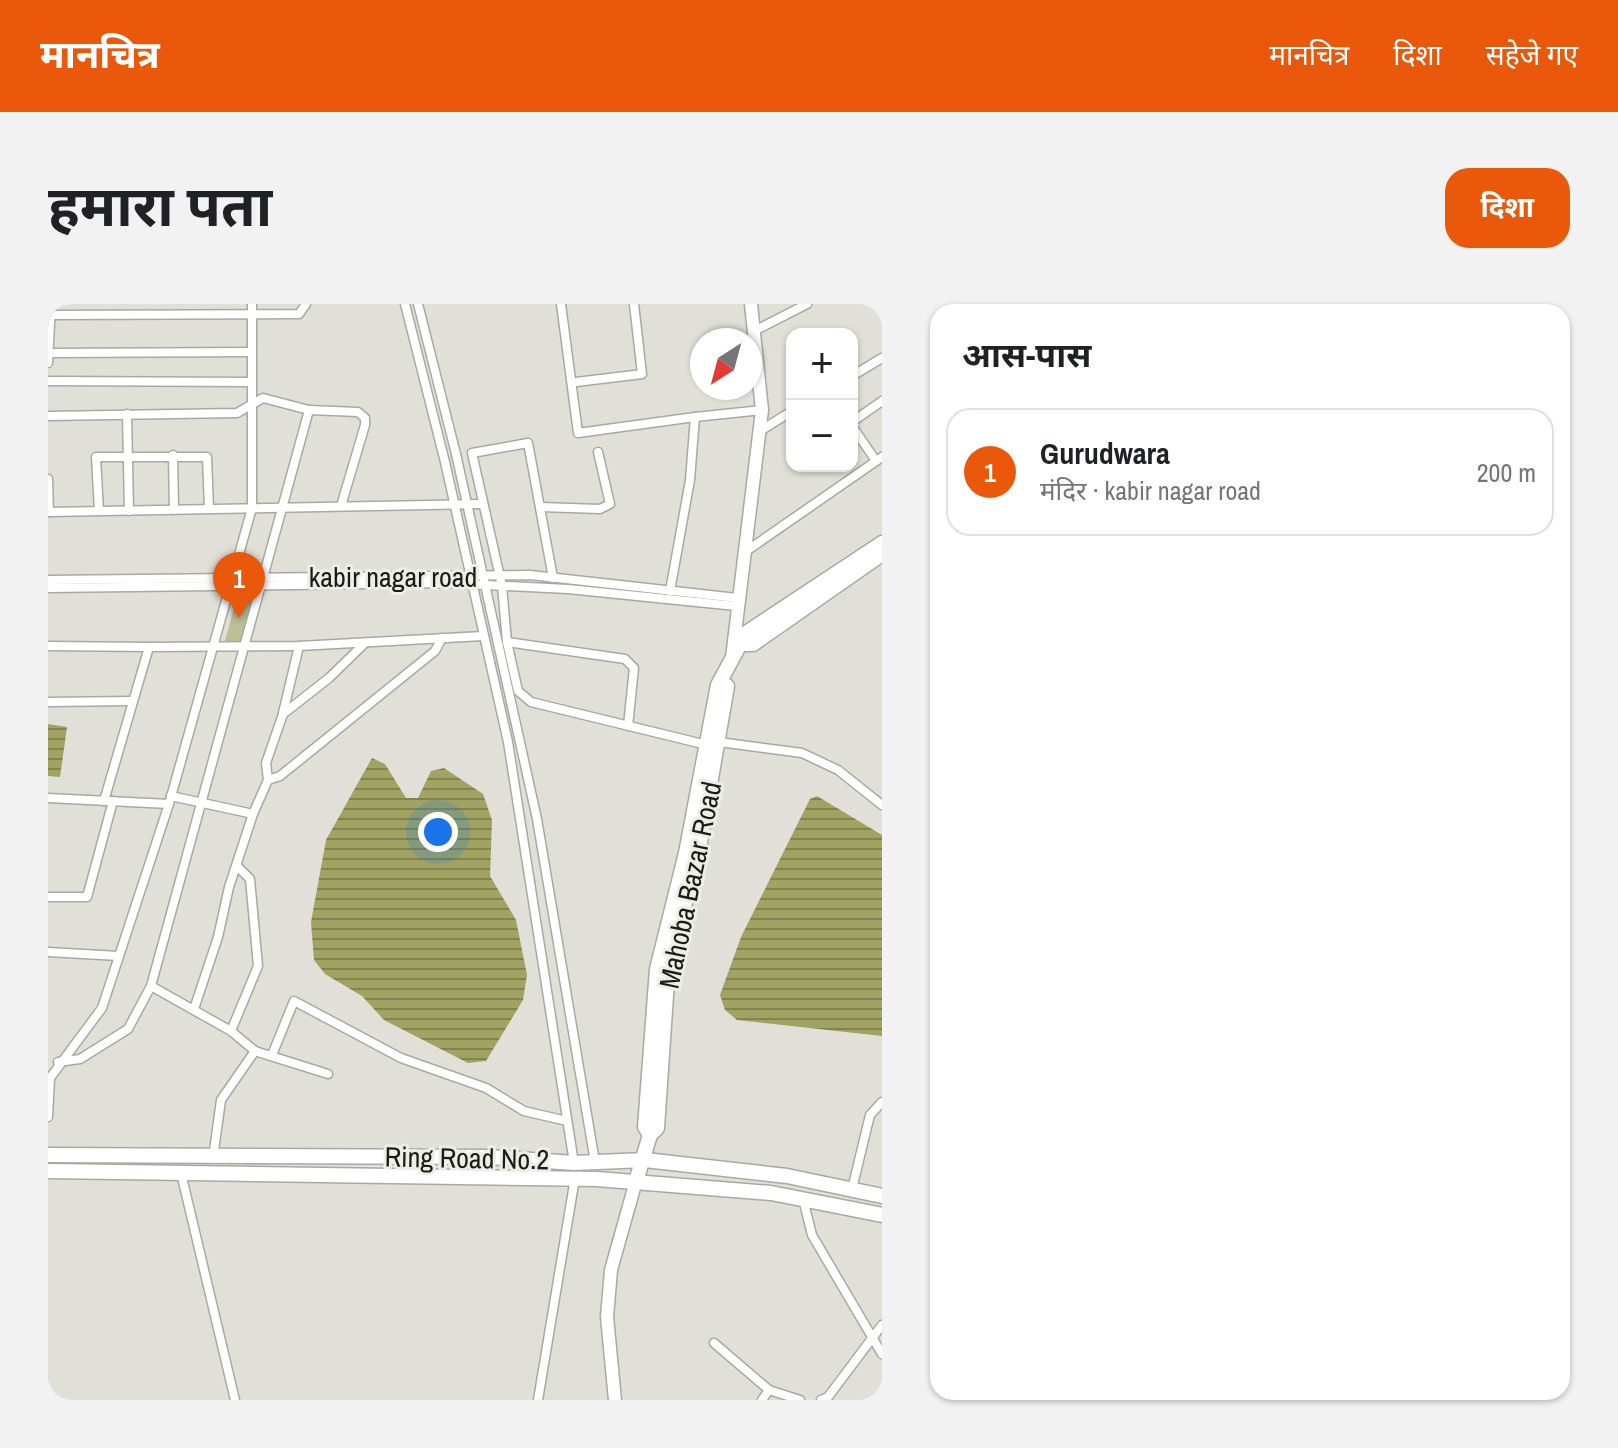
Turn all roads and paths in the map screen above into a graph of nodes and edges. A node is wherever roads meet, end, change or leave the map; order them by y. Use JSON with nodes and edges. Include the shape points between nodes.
{"nodes":[{"id":1,"x":51,"y":304,"type":"edge"},
{"id":2,"x":117,"y":304,"type":"edge"},
{"id":3,"x":185,"y":304,"type":"edge"},
{"id":4,"x":252,"y":304,"type":"edge"},
{"id":5,"x":306,"y":304,"type":"edge"},
{"id":6,"x":405,"y":304,"type":"edge"},
{"id":7,"x":418,"y":304,"type":"edge"},
{"id":8,"x":561,"y":304,"type":"edge"},
{"id":9,"x":634,"y":304,"type":"edge"},
{"id":10,"x":751,"y":304,"type":"edge"},
{"id":11,"x":807,"y":304,"type":"edge"},
{"id":12,"x":152,"y":309,"type":"edge"},
{"id":13,"x":50,"y":314,"type":"edge"},
{"id":14,"x":117,"y":314,"type":"junction"},
{"id":15,"x":185,"y":316,"type":"junction"},
{"id":16,"x":252,"y":316,"type":"junction"},
{"id":17,"x":754,"y":328,"type":"edge"},
{"id":18,"x":760,"y":328,"type":"edge"},
{"id":19,"x":252,"y":352,"type":"junction"},
{"id":20,"x":49,"y":353,"type":"edge"},
{"id":21,"x":882,"y":358,"type":"edge"},
{"id":22,"x":48,"y":363,"type":"edge"},
{"id":23,"x":858,"y":372,"type":"edge"},
{"id":24,"x":48,"y":381,"type":"edge"},
{"id":25,"x":250,"y":382,"type":"junction"},
{"id":26,"x":576,"y":382,"type":"dead end"},
{"id":27,"x":761,"y":400,"type":"edge"},
{"id":28,"x":882,"y":401,"type":"edge"},
{"id":29,"x":250,"y":408,"type":"junction"},
{"id":30,"x":309,"y":410,"type":"junction"},
{"id":31,"x":762,"y":410,"type":"junction"},
{"id":32,"x":127,"y":414,"type":"junction"},
{"id":33,"x":786,"y":415,"type":"edge"},
{"id":34,"x":48,"y":416,"type":"edge"},
{"id":35,"x":695,"y":417,"type":"junction"},
{"id":36,"x":858,"y":419,"type":"edge"},
{"id":37,"x":760,"y":431,"type":"junction"},
{"id":38,"x":858,"y":432,"type":"edge"},
{"id":39,"x":598,"y":452,"type":"dead end"},
{"id":40,"x":173,"y":455,"type":"junction"},
{"id":41,"x":130,"y":456,"type":"junction"},
{"id":42,"x":879,"y":459,"type":"edge"},
{"id":43,"x":48,"y":479,"type":"edge"},
{"id":44,"x":454,"y":504,"type":"junction"},
{"id":45,"x":467,"y":504,"type":"junction"},
{"id":46,"x":482,"y":504,"type":"junction"},
{"id":47,"x":341,"y":506,"type":"junction"},
{"id":48,"x":540,"y":507,"type":"junction"},
{"id":49,"x":252,"y":508,"type":"junction"},
{"id":50,"x":209,"y":509,"type":"junction"},
{"id":51,"x":285,"y":509,"type":"junction"},
{"id":52,"x":174,"y":510,"type":"junction"},
{"id":53,"x":99,"y":511,"type":"junction"},
{"id":54,"x":129,"y":511,"type":"junction"},
{"id":55,"x":49,"y":512,"type":"edge"},
{"id":56,"x":882,"y":543,"type":"edge"},
{"id":57,"x":743,"y":553,"type":"junction"},
{"id":58,"x":882,"y":554,"type":"edge"},
{"id":59,"x":553,"y":578,"type":"junction"},
{"id":60,"x":48,"y":580,"type":"edge"},
{"id":61,"x":470,"y":580,"type":"junction"},
{"id":62,"x":485,"y":580,"type":"junction"},
{"id":63,"x":500,"y":581,"type":"junction"},
{"id":64,"x":263,"y":582,"type":"junction"},
{"id":65,"x":233,"y":583,"type":"junction"},
{"id":66,"x":48,"y":588,"type":"edge"},
{"id":67,"x":670,"y":591,"type":"junction"},
{"id":68,"x":736,"y":602,"type":"junction"},
{"id":69,"x":483,"y":636,"type":"junction"},
{"id":70,"x":442,"y":638,"type":"junction"},
{"id":71,"x":507,"y":642,"type":"junction"},
{"id":72,"x":365,"y":643,"type":"junction"},
{"id":73,"x":742,"y":644,"type":"junction"},
{"id":74,"x":48,"y":646,"type":"edge"},
{"id":75,"x":215,"y":646,"type":"junction"},
{"id":76,"x":246,"y":646,"type":"junction"},
{"id":77,"x":299,"y":646,"type":"junction"},
{"id":78,"x":149,"y":647,"type":"junction"},
{"id":79,"x":732,"y":660,"type":"junction"},
{"id":80,"x":132,"y":701,"type":"junction"},
{"id":81,"x":48,"y":702,"type":"edge"},
{"id":82,"x":283,"y":714,"type":"junction"},
{"id":83,"x":628,"y":726,"type":"junction"},
{"id":84,"x":713,"y":743,"type":"junction"},
{"id":85,"x":268,"y":780,"type":"junction"},
{"id":86,"x":48,"y":798,"type":"edge"},
{"id":87,"x":170,"y":800,"type":"junction"},
{"id":88,"x":109,"y":801,"type":"junction"},
{"id":89,"x":202,"y":802,"type":"junction"},
{"id":90,"x":882,"y":805,"type":"edge"},
{"id":91,"x":253,"y":814,"type":"junction"},
{"id":92,"x":238,"y":867,"type":"junction"},
{"id":93,"x":48,"y":897,"type":"edge"},
{"id":94,"x":48,"y":952,"type":"edge"},
{"id":95,"x":119,"y":956,"type":"junction"},
{"id":96,"x":151,"y":986,"type":"junction"},
{"id":97,"x":194,"y":1009,"type":"junction"},
{"id":98,"x":231,"y":1031,"type":"junction"},
{"id":99,"x":255,"y":1051,"type":"junction"},
{"id":100,"x":272,"y":1055,"type":"junction"},
{"id":101,"x":58,"y":1062,"type":"junction"},
{"id":102,"x":328,"y":1074,"type":"dead end"},
{"id":103,"x":882,"y":1102,"type":"edge"},
{"id":104,"x":48,"y":1117,"type":"edge"},
{"id":105,"x":567,"y":1121,"type":"junction"},
{"id":106,"x":48,"y":1155,"type":"edge"},
{"id":107,"x":213,"y":1158,"type":"junction"},
{"id":108,"x":645,"y":1160,"type":"junction"},
{"id":109,"x":595,"y":1162,"type":"junction"},
{"id":110,"x":48,"y":1171,"type":"edge"},
{"id":111,"x":574,"y":1171,"type":"junction"},
{"id":112,"x":181,"y":1173,"type":"junction"},
{"id":113,"x":636,"y":1181,"type":"junction"},
{"id":114,"x":852,"y":1189,"type":"junction"},
{"id":115,"x":882,"y":1196,"type":"edge"},
{"id":116,"x":803,"y":1199,"type":"junction"},
{"id":117,"x":882,"y":1215,"type":"edge"},
{"id":118,"x":882,"y":1325,"type":"edge"},
{"id":119,"x":873,"y":1337,"type":"junction"},
{"id":120,"x":714,"y":1343,"type":"dead end"},
{"id":121,"x":882,"y":1354,"type":"edge"},
{"id":122,"x":769,"y":1390,"type":"junction"},
{"id":123,"x":827,"y":1399,"type":"edge"},
{"id":124,"x":235,"y":1400,"type":"edge"},
{"id":125,"x":538,"y":1400,"type":"edge"},
{"id":126,"x":615,"y":1400,"type":"edge"},
{"id":127,"x":762,"y":1400,"type":"edge"},
{"id":128,"x":800,"y":1400,"type":"edge"}],
"edges":[{"from":1,"to":13,"type":"street"},
{"from":2,"to":14,"type":"street"},
{"from":3,"to":15,"type":"street"},
{"from":4,"to":16,"type":"street"},
{"from":5,"to":16,"type":"street","via":[[299,314]]},
{"from":6,"to":44,"type":"street"},
{"from":7,"to":45,"type":"street"},
{"from":8,"to":35,"type":"street","via":[[578,433]]},
{"from":9,"to":26,"type":"street","via":[[642,374]]},
{"from":10,"to":17,"type":"street","name":"Mahoba Bazar Road"},
{"from":11,"to":18,"type":"street"},
{"from":12,"to":14,"type":"street"},
{"from":12,"to":15,"type":"street"},
{"from":13,"to":14,"type":"street"},
{"from":13,"to":20,"type":"street"},
{"from":15,"to":16,"type":"street"},
{"from":16,"to":19,"type":"street"},
{"from":19,"to":20,"type":"street"},
{"from":19,"to":25,"type":"street"},
{"from":20,"to":22,"type":"street"},
{"from":21,"to":23,"type":"street"},
{"from":24,"to":25,"type":"street"},
{"from":25,"to":29,"type":"street"},
{"from":27,"to":31,"type":"street","name":"Mahoba Bazar Road"},
{"from":28,"to":36,"type":"street"},
{"from":29,"to":30,"type":"street","via":[[263,398]]},
{"from":29,"to":32,"type":"street","via":[[237,413]]},
{"from":29,"to":49,"type":"street"},
{"from":30,"to":47,"type":"street","via":[[358,412],[365,418]]},
{"from":30,"to":51,"type":"street"},
{"from":31,"to":35,"type":"street"},
{"from":31,"to":37,"type":"street","name":"Mahoba Bazar Road"},
{"from":32,"to":34,"type":"street"},
{"from":32,"to":41,"type":"street"},
{"from":33,"to":37,"type":"street"},
{"from":35,"to":67,"type":"street","via":[[690,480]]},
{"from":37,"to":57,"type":"street","name":"Mahoba Bazar Road"},
{"from":38,"to":42,"type":"street"},
{"from":39,"to":48,"type":"street","via":[[610,504],[600,509]]},
{"from":40,"to":41,"type":"street"},
{"from":40,"to":50,"type":"street","via":[[207,457]]},
{"from":40,"to":52,"type":"street"},
{"from":41,"to":53,"type":"street","via":[[96,457]]},
{"from":41,"to":54,"type":"street"},
{"from":42,"to":57,"type":"street"},
{"from":43,"to":55,"type":"street"},
{"from":44,"to":45,"type":"street"},
{"from":44,"to":47,"type":"street"},
{"from":44,"to":61,"type":"street"},
{"from":45,"to":46,"type":"street"},
{"from":45,"to":62,"type":"street"},
{"from":46,"to":48,"type":"street","via":[[472,453],[528,443]]},
{"from":46,"to":63,"type":"street"},
{"from":47,"to":51,"type":"street"},
{"from":48,"to":59,"type":"street"},
{"from":49,"to":50,"type":"street"},
{"from":49,"to":51,"type":"street"},
{"from":49,"to":65,"type":"street"},
{"from":50,"to":52,"type":"street"},
{"from":51,"to":64,"type":"street"},
{"from":52,"to":54,"type":"street"},
{"from":53,"to":54,"type":"street"},
{"from":53,"to":55,"type":"street"},
{"from":56,"to":73,"type":"main road","via":[[746,633]]},
{"from":57,"to":68,"type":"street","name":"Mahoba Bazar Road"},
{"from":58,"to":73,"type":"main road","via":[[753,644]]},
{"from":59,"to":63,"type":"street","name":"kabir nagar road"},
{"from":59,"to":67,"type":"street","name":"kabir nagar road"},
{"from":60,"to":65,"type":"street","name":"kabir nagar road"},
{"from":61,"to":62,"type":"street","name":"kabir nagar road"},
{"from":61,"to":64,"type":"street","name":"kabir nagar road"},
{"from":61,"to":69,"type":"street"},
{"from":62,"to":63,"type":"street","name":"kabir nagar road"},
{"from":62,"to":109,"type":"street","via":[[537,819]]},
{"from":63,"to":68,"type":"street"},
{"from":63,"to":71,"type":"street"},
{"from":64,"to":65,"type":"street","name":"kabir nagar road"},
{"from":64,"to":76,"type":"street"},
{"from":65,"to":66,"type":"street"},
{"from":65,"to":75,"type":"street"},
{"from":67,"to":68,"type":"street","name":"kabir nagar road"},
{"from":68,"to":79,"type":"street","name":"Mahoba Bazar Road"},
{"from":69,"to":70,"type":"street"},
{"from":69,"to":105,"type":"street","via":[[508,742]]},
{"from":70,"to":72,"type":"street"},
{"from":70,"to":85,"type":"street","via":[[435,651],[280,776]]},
{"from":71,"to":83,"type":"street","via":[[523,698]]},
{"from":71,"to":83,"type":"street","via":[[625,659],[634,668]]},
{"from":72,"to":77,"type":"street"},
{"from":72,"to":82,"type":"street"},
{"from":73,"to":79,"type":"main road"},
{"from":74,"to":78,"type":"street"},
{"from":75,"to":76,"type":"street"},
{"from":75,"to":78,"type":"street"},
{"from":75,"to":87,"type":"street"},
{"from":76,"to":77,"type":"street"},
{"from":76,"to":89,"type":"street"},
{"from":77,"to":82,"type":"street"},
{"from":78,"to":80,"type":"street"},
{"from":79,"to":84,"type":"main road","name":"Mahoba Bazar Road"},
{"from":80,"to":81,"type":"street"},
{"from":80,"to":88,"type":"street"},
{"from":82,"to":85,"type":"street","via":[[266,763]]},
{"from":83,"to":84,"type":"street"},
{"from":84,"to":90,"type":"street","via":[[802,753],[838,770]]},
{"from":84,"to":108,"type":"main road","name":"Mahoba Bazar Road","via":[[698,854],[674,914],[657,1128],[650,1135]]},
{"from":85,"to":91,"type":"street"},
{"from":86,"to":88,"type":"street"},
{"from":87,"to":88,"type":"street"},
{"from":87,"to":89,"type":"street"},
{"from":87,"to":95,"type":"street"},
{"from":88,"to":93,"type":"street","via":[[87,897]]},
{"from":89,"to":91,"type":"street"},
{"from":89,"to":96,"type":"street"},
{"from":91,"to":92,"type":"street"},
{"from":92,"to":97,"type":"street"},
{"from":92,"to":98,"type":"street","via":[[250,879],[258,966]]},
{"from":94,"to":95,"type":"street"},
{"from":95,"to":101,"type":"street","via":[[102,1008]]},
{"from":96,"to":97,"type":"street"},
{"from":96,"to":101,"type":"street","via":[[128,1029],[80,1059]]},
{"from":97,"to":98,"type":"street"},
{"from":98,"to":99,"type":"street"},
{"from":99,"to":100,"type":"street"},
{"from":99,"to":107,"type":"street","via":[[221,1100]]},
{"from":100,"to":102,"type":"street"},
{"from":100,"to":105,"type":"street","via":[[294,1001],[401,1058],[486,1088],[524,1111]]},
{"from":101,"to":104,"type":"street","via":[[50,1078]]},
{"from":103,"to":114,"type":"street","via":[[870,1115]]},
{"from":105,"to":111,"type":"street"},
{"from":106,"to":107,"type":"main road","name":"Ring Road No.2"},
{"from":107,"to":111,"type":"main road","name":"Ring Road No.2","via":[[490,1157]]},
{"from":108,"to":109,"type":"main road","name":"Ring Road No.2"},
{"from":108,"to":113,"type":"main road","name":"Mahoba Bazar Road"},
{"from":108,"to":114,"type":"main road","name":"Ring Road No.2"},
{"from":109,"to":111,"type":"main road","name":"Ring Road No.2"},
{"from":110,"to":112,"type":"main road","name":"Ring Road No.2"},
{"from":111,"to":112,"type":"main road","name":"Ring Road No.2"},
{"from":111,"to":113,"type":"main road","name":"Ring Road No.2"},
{"from":111,"to":125,"type":"street"},
{"from":112,"to":124,"type":"street"},
{"from":113,"to":116,"type":"main road","name":"Ring Road No.2"},
{"from":113,"to":126,"type":"street","via":[[611,1270],[607,1317]]},
{"from":114,"to":115,"type":"main road","name":"Ring Road No.2"},
{"from":116,"to":117,"type":"main road","name":"Ring Road No.2"},
{"from":116,"to":119,"type":"street","via":[[812,1235]]},
{"from":118,"to":119,"type":"street"},
{"from":119,"to":121,"type":"street"},
{"from":119,"to":123,"type":"street"},
{"from":120,"to":122,"type":"street"},
{"from":122,"to":127,"type":"street"},
{"from":122,"to":128,"type":"street"}]}
